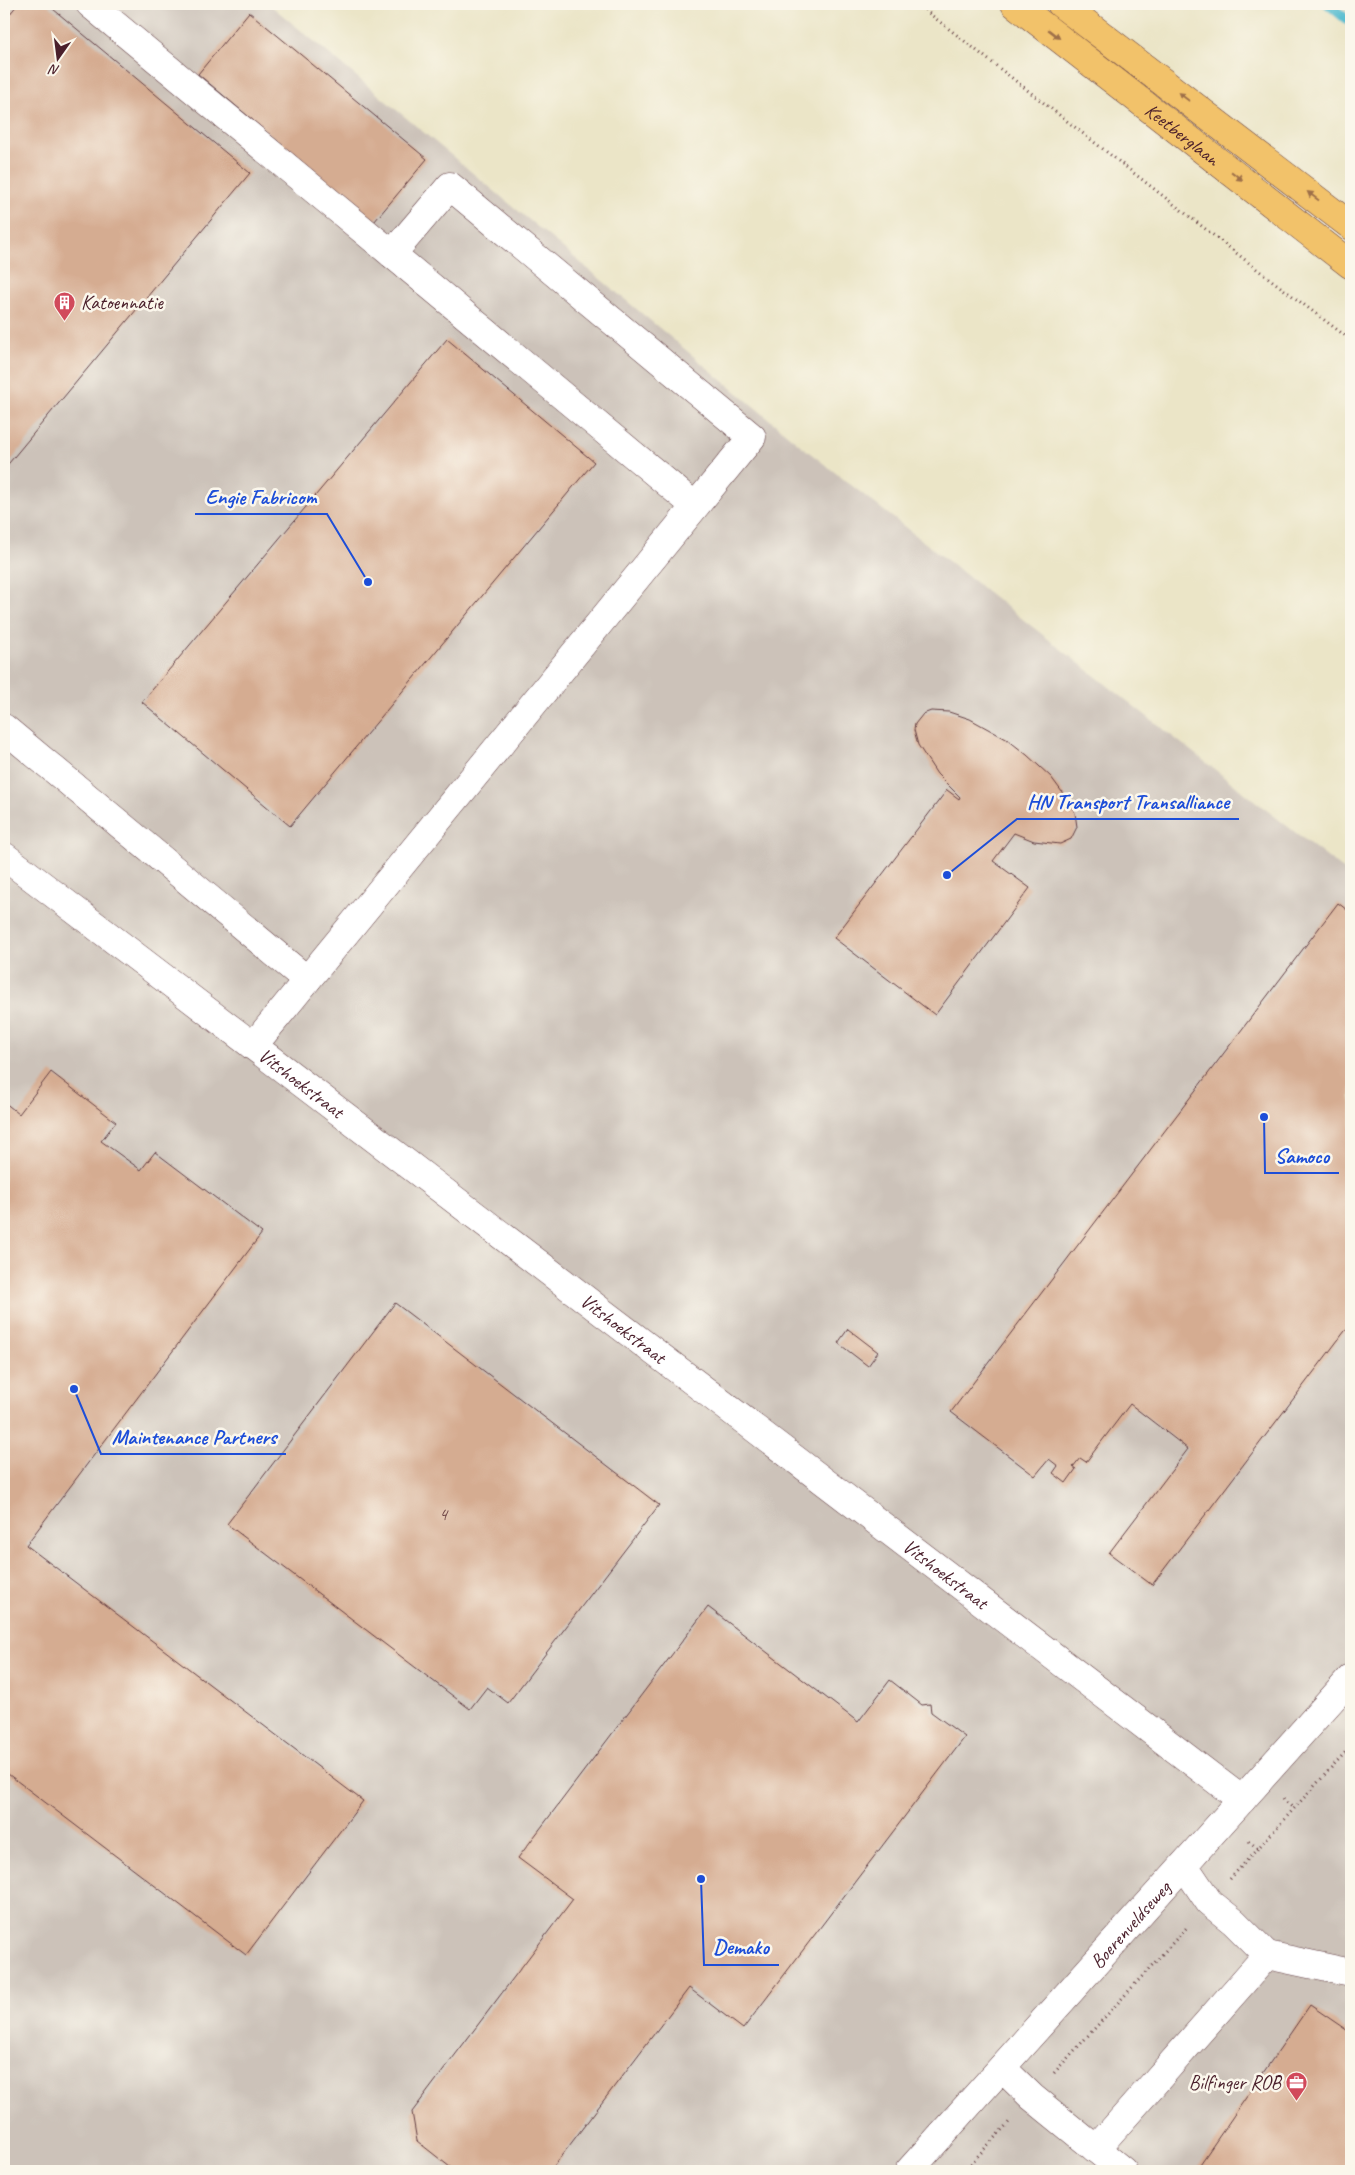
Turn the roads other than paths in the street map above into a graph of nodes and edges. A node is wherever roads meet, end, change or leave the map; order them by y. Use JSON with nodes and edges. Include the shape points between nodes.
{"nodes":[{"id":1,"x":90,"y":4,"type":"edge"},
{"id":2,"x":1015,"y":4,"type":"edge"},
{"id":3,"x":1061,"y":4,"type":"edge"},
{"id":4,"x":1351,"y":226,"type":"edge"},
{"id":5,"x":392,"y":254,"type":"junction"},
{"id":6,"x":1351,"y":265,"type":"edge"},
{"id":7,"x":695,"y":506,"type":"junction"},
{"id":8,"x":4,"y":728,"type":"edge"},
{"id":9,"x":4,"y":856,"type":"edge"},
{"id":10,"x":307,"y":980,"type":"junction"},
{"id":11,"x":253,"y":1046,"type":"junction"},
{"id":12,"x":1351,"y":1678,"type":"edge"},
{"id":13,"x":1242,"y":1800,"type":"junction"},
{"id":14,"x":1184,"y":1865,"type":"junction"},
{"id":15,"x":1267,"y":1955,"type":"junction"},
{"id":16,"x":1351,"y":1972,"type":"edge"},
{"id":17,"x":1002,"y":2068,"type":"junction"},
{"id":18,"x":1096,"y":2149,"type":"junction"},
{"id":19,"x":909,"y":2171,"type":"edge"},
{"id":20,"x":1123,"y":2171,"type":"edge"}],
"edges":[{"from":1,"to":5,"type":"street"},
{"from":2,"to":6,"type":"main road","name":"Keetberglaan","one_way":true},
{"from":4,"to":3,"type":"main road","name":"Keetberglaan","one_way":true},
{"from":5,"to":7,"type":"street"},
{"from":5,"to":7,"type":"street","via":[[450,186],[752,437]]},
{"from":7,"to":10,"type":"street"},
{"from":8,"to":10,"type":"street"},
{"from":9,"to":11,"type":"street","name":"Vitshoekstraat"},
{"from":10,"to":11,"type":"street"},
{"from":11,"to":13,"type":"street","name":"Vitshoekstraat"},
{"from":12,"to":13,"type":"street","name":"Boerenveldseweg"},
{"from":13,"to":14,"type":"street","name":"Boerenveldseweg"},
{"from":14,"to":15,"type":"street","via":[[1210,1902]]},
{"from":14,"to":17,"type":"street","name":"Boerenveldseweg"},
{"from":15,"to":16,"type":"street"},
{"from":15,"to":18,"type":"street"},
{"from":17,"to":18,"type":"street"},
{"from":17,"to":19,"type":"street","name":"Boerenveldseweg"},
{"from":18,"to":20,"type":"street"}]}
